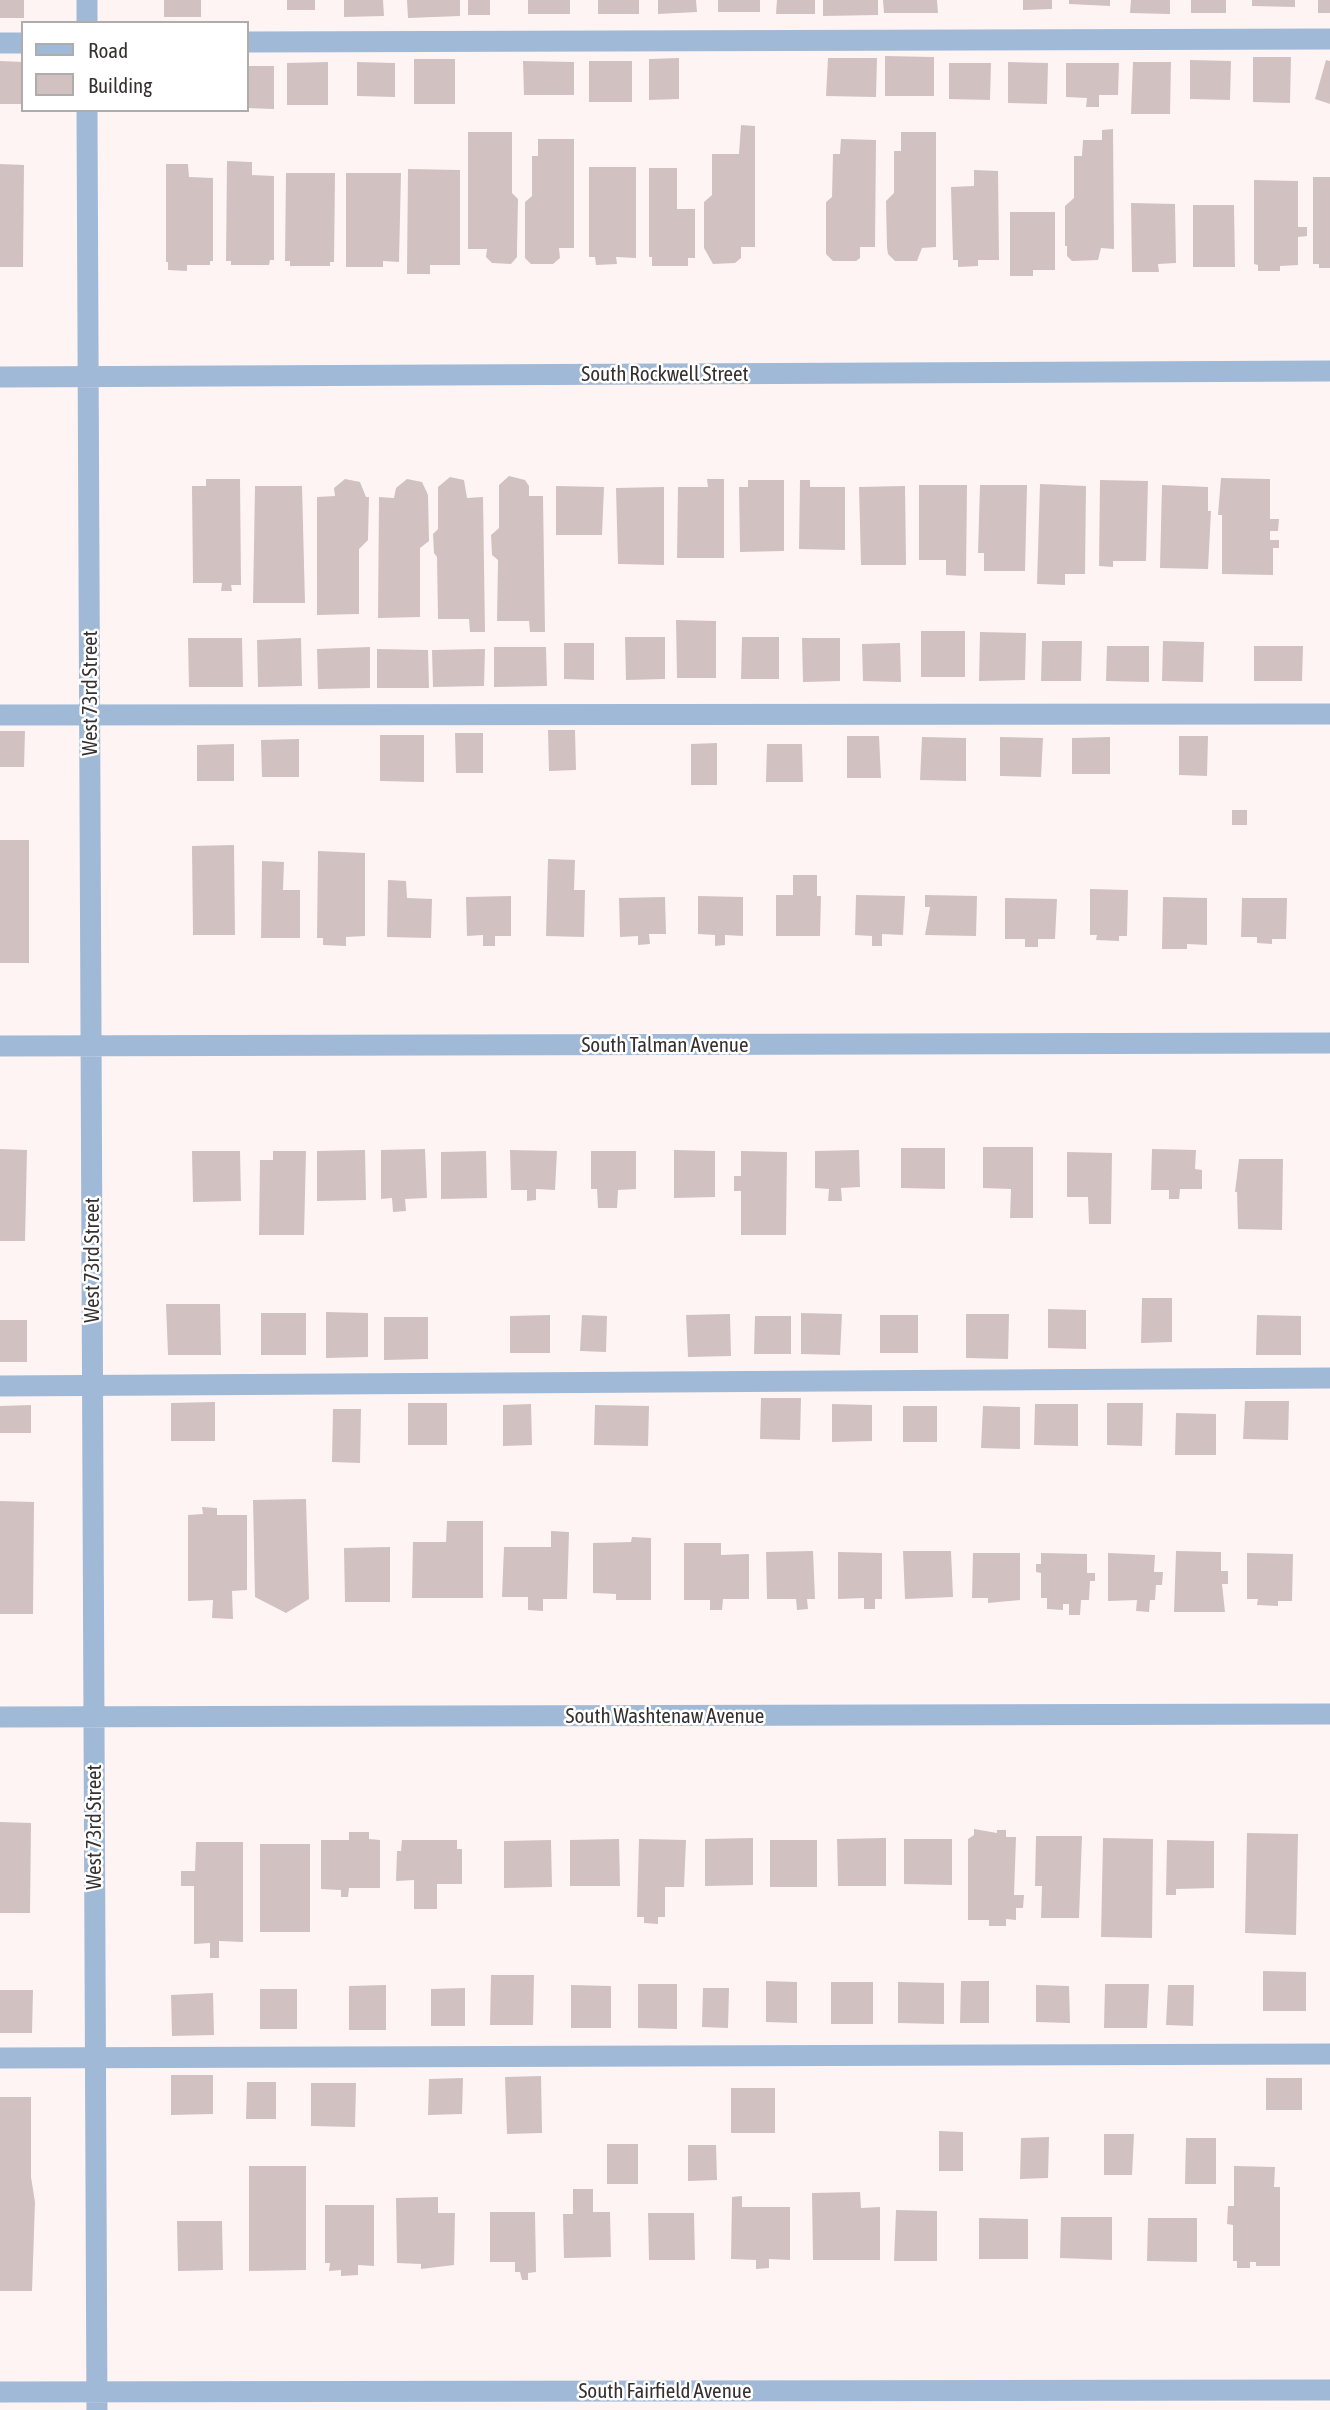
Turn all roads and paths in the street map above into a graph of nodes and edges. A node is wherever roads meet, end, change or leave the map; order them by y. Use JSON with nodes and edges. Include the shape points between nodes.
{"nodes":[{"id":1,"x":87,"y":0,"type":"edge"},
{"id":2,"x":87,"y":21,"type":"edge"},
{"id":3,"x":1330,"y":39,"type":"edge"},
{"id":4,"x":0,"y":43,"type":"edge"},
{"id":5,"x":21,"y":43,"type":"edge"},
{"id":6,"x":248,"y":43,"type":"edge"},
{"id":7,"x":87,"y":112,"type":"edge"},
{"id":8,"x":1330,"y":371,"type":"edge"},
{"id":9,"x":0,"y":377,"type":"edge"},
{"id":10,"x":89,"y":377,"type":"junction"},
{"id":11,"x":90,"y":714,"type":"junction"},
{"id":12,"x":1330,"y":714,"type":"edge"},
{"id":13,"x":0,"y":715,"type":"edge"},
{"id":14,"x":1330,"y":1043,"type":"edge"},
{"id":15,"x":0,"y":1046,"type":"edge"},
{"id":16,"x":92,"y":1046,"type":"junction"},
{"id":17,"x":1330,"y":1378,"type":"edge"},
{"id":18,"x":92,"y":1385,"type":"junction"},
{"id":19,"x":0,"y":1386,"type":"edge"},
{"id":20,"x":1330,"y":1714,"type":"edge"},
{"id":21,"x":94,"y":1716,"type":"junction"},
{"id":22,"x":0,"y":1717,"type":"edge"},
{"id":23,"x":1330,"y":2054,"type":"edge"},
{"id":24,"x":0,"y":2057,"type":"edge"},
{"id":25,"x":95,"y":2057,"type":"junction"},
{"id":26,"x":1330,"y":2390,"type":"edge"},
{"id":27,"x":0,"y":2392,"type":"edge"},
{"id":28,"x":97,"y":2401,"type":"edge"}],
"edges":[{"from":1,"to":2,"type":"street"},
{"from":3,"to":6,"type":"street"},
{"from":4,"to":5,"type":"street"},
{"from":7,"to":10,"type":"street","name":"West 73rd Street"},
{"from":8,"to":10,"type":"street","name":"South Rockwell Street"},
{"from":9,"to":10,"type":"street","name":"South Rockwell Street"},
{"from":10,"to":11,"type":"street","name":"West 73rd Street"},
{"from":11,"to":12,"type":"street"},
{"from":11,"to":13,"type":"street"},
{"from":11,"to":16,"type":"street","name":"West 73rd Street"},
{"from":14,"to":16,"type":"street","name":"South Talman Avenue"},
{"from":15,"to":16,"type":"street","name":"South Talman Avenue"},
{"from":16,"to":18,"type":"street","name":"West 73rd Street"},
{"from":17,"to":18,"type":"street"},
{"from":18,"to":19,"type":"street"},
{"from":18,"to":21,"type":"street","name":"West 73rd Street"},
{"from":20,"to":21,"type":"street","name":"South Washtenaw Avenue"},
{"from":21,"to":22,"type":"street","name":"South Washtenaw Avenue"},
{"from":21,"to":25,"type":"street","name":"West 73rd Street"},
{"from":23,"to":25,"type":"street"},
{"from":24,"to":25,"type":"street"},
{"from":25,"to":28,"type":"street","name":"West 73rd Street"},
{"from":26,"to":28,"type":"street","name":"South Fairfield Avenue"},
{"from":27,"to":28,"type":"street","name":"South Fairfield Avenue"}]}
